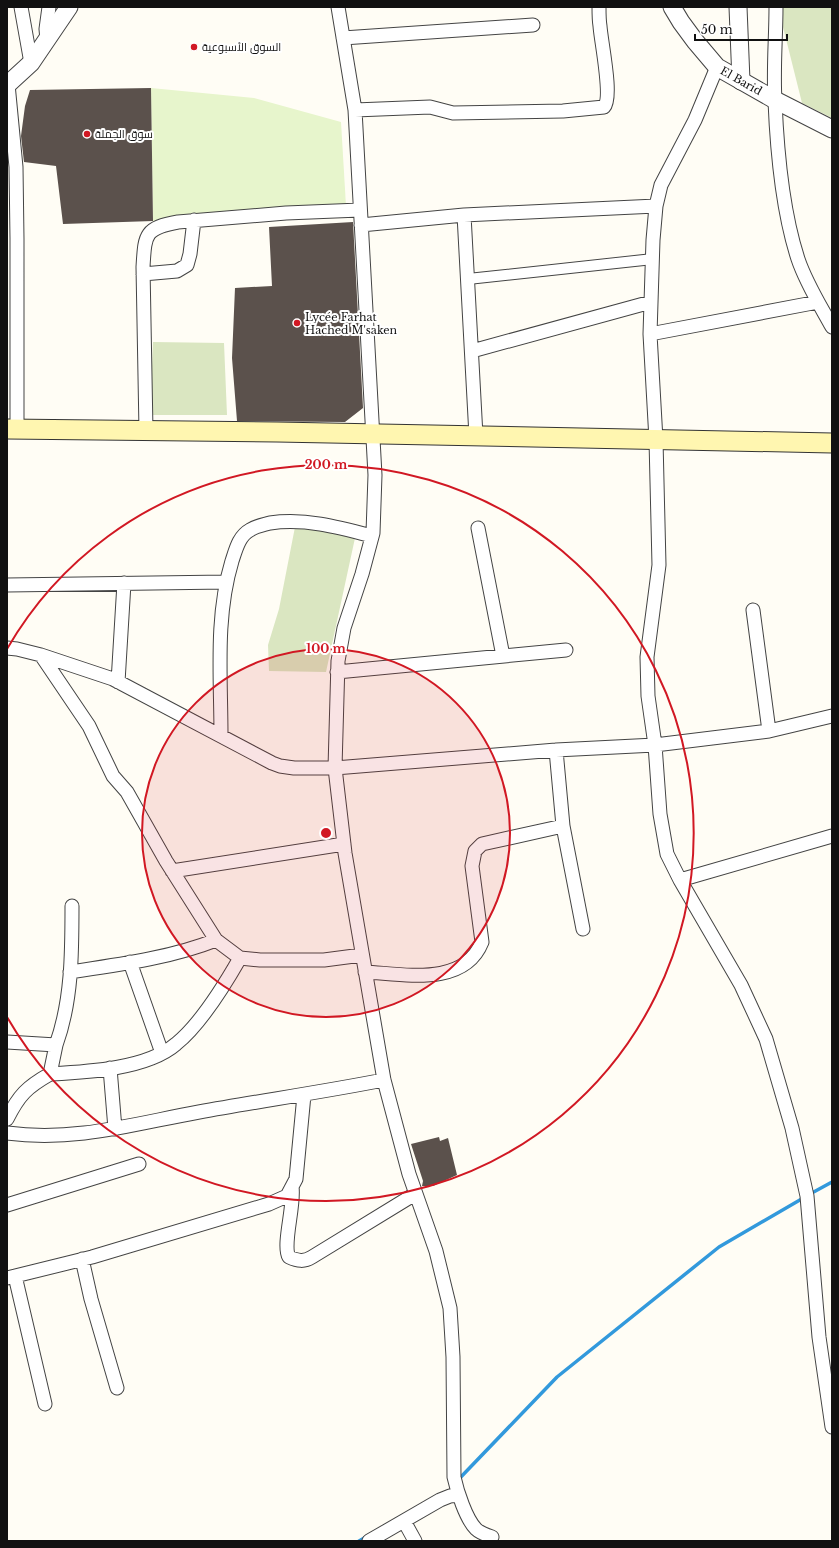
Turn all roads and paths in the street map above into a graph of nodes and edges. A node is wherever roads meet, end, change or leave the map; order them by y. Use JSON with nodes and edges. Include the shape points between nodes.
{"nodes":[{"id":1,"x":21,"y":7,"type":"edge"},
{"id":2,"x":49,"y":7,"type":"edge"},
{"id":3,"x":69,"y":7,"type":"edge"},
{"id":4,"x":338,"y":7,"type":"edge"},
{"id":5,"x":599,"y":7,"type":"edge"},
{"id":6,"x":672,"y":7,"type":"edge"},
{"id":7,"x":738,"y":7,"type":"edge"},
{"id":8,"x":776,"y":7,"type":"edge"},
{"id":9,"x":533,"y":25,"type":"dead end"},
{"id":10,"x":343,"y":38,"type":"junction"},
{"id":11,"x":47,"y":40,"type":"junction"},
{"id":12,"x":31,"y":63,"type":"junction"},
{"id":13,"x":717,"y":67,"type":"junction"},
{"id":14,"x":741,"y":80,"type":"junction"},
{"id":15,"x":7,"y":85,"type":"edge"},
{"id":16,"x":775,"y":100,"type":"junction"},
{"id":17,"x":355,"y":110,"type":"junction"},
{"id":18,"x":832,"y":129,"type":"edge"},
{"id":19,"x":656,"y":206,"type":"junction"},
{"id":20,"x":360,"y":210,"type":"junction"},
{"id":21,"x":464,"y":215,"type":"junction"},
{"id":22,"x":194,"y":220,"type":"junction"},
{"id":23,"x":361,"y":225,"type":"junction"},
{"id":24,"x":652,"y":259,"type":"junction"},
{"id":25,"x":143,"y":274,"type":"junction"},
{"id":26,"x":468,"y":279,"type":"junction"},
{"id":27,"x":651,"y":302,"type":"junction"},
{"id":28,"x":818,"y":302,"type":"junction"},
{"id":29,"x":832,"y":327,"type":"edge"},
{"id":30,"x":650,"y":334,"type":"junction"},
{"id":31,"x":472,"y":351,"type":"junction"},
{"id":32,"x":12,"y":430,"type":"edge"},
{"id":33,"x":146,"y":431,"type":"junction"},
{"id":34,"x":373,"y":434,"type":"junction"},
{"id":35,"x":476,"y":436,"type":"junction"},
{"id":36,"x":656,"y":440,"type":"junction"},
{"id":37,"x":832,"y":443,"type":"edge"},
{"id":38,"x":478,"y":528,"type":"dead end"},
{"id":39,"x":372,"y":536,"type":"junction"},
{"id":40,"x":226,"y":582,"type":"junction"},
{"id":41,"x":124,"y":583,"type":"junction"},
{"id":42,"x":7,"y":585,"type":"edge"},
{"id":43,"x":753,"y":610,"type":"dead end"},
{"id":44,"x":7,"y":648,"type":"edge"},
{"id":45,"x":566,"y":650,"type":"dead end"},
{"id":46,"x":41,"y":655,"type":"junction"},
{"id":47,"x":503,"y":656,"type":"junction"},
{"id":48,"x":337,"y":672,"type":"junction"},
{"id":49,"x":118,"y":682,"type":"junction"},
{"id":50,"x":832,"y":716,"type":"edge"},
{"id":51,"x":769,"y":731,"type":"junction"},
{"id":52,"x":221,"y":736,"type":"junction"},
{"id":53,"x":655,"y":745,"type":"junction"},
{"id":54,"x":556,"y":750,"type":"junction"},
{"id":55,"x":335,"y":768,"type":"junction"},
{"id":56,"x":563,"y":826,"type":"junction"},
{"id":57,"x":832,"y":836,"type":"edge"},
{"id":58,"x":344,"y":844,"type":"junction"},
{"id":59,"x":172,"y":871,"type":"junction"},
{"id":60,"x":680,"y":880,"type":"junction"},
{"id":61,"x":72,"y":906,"type":"dead end"},
{"id":62,"x":583,"y":929,"type":"dead end"},
{"id":63,"x":216,"y":940,"type":"junction"},
{"id":64,"x":362,"y":955,"type":"junction"},
{"id":65,"x":240,"y":958,"type":"junction"},
{"id":66,"x":130,"y":962,"type":"junction"},
{"id":67,"x":70,"y":972,"type":"junction"},
{"id":68,"x":365,"y":972,"type":"junction"},
{"id":69,"x":7,"y":1042,"type":"edge"},
{"id":70,"x":56,"y":1045,"type":"junction"},
{"id":71,"x":162,"y":1053,"type":"junction"},
{"id":72,"x":110,"y":1068,"type":"junction"},
{"id":73,"x":50,"y":1074,"type":"junction"},
{"id":74,"x":384,"y":1080,"type":"junction"},
{"id":75,"x":304,"y":1095,"type":"junction"},
{"id":76,"x":7,"y":1119,"type":"edge"},
{"id":77,"x":115,"y":1129,"type":"junction"},
{"id":78,"x":7,"y":1133,"type":"edge"},
{"id":79,"x":138,"y":1164,"type":"dead end"},
{"id":80,"x":292,"y":1187,"type":"junction"},
{"id":81,"x":415,"y":1194,"type":"junction"},
{"id":82,"x":7,"y":1205,"type":"edge"},
{"id":83,"x":82,"y":1259,"type":"junction"},
{"id":84,"x":11,"y":1277,"type":"edge"},
{"id":85,"x":117,"y":1388,"type":"dead end"},
{"id":86,"x":45,"y":1404,"type":"dead end"},
{"id":87,"x":832,"y":1427,"type":"edge"},
{"id":88,"x":458,"y":1494,"type":"junction"},
{"id":89,"x":404,"y":1521,"type":"junction"},
{"id":90,"x":492,"y":1537,"type":"dead end"},
{"id":91,"x":369,"y":1541,"type":"edge"},
{"id":92,"x":415,"y":1541,"type":"edge"}],
"edges":[{"from":1,"to":12,"type":"street"},
{"from":2,"to":11,"type":"street"},
{"from":3,"to":11,"type":"street"},
{"from":4,"to":10,"type":"street"},
{"from":5,"to":17,"type":"street","via":[[606,76],[607,98],[604,108],[453,113],[430,107]]},
{"from":6,"to":13,"type":"street","name":"El Barid","via":[[694,41]]},
{"from":7,"to":14,"type":"street"},
{"from":8,"to":16,"type":"street"},
{"from":9,"to":10,"type":"street"},
{"from":10,"to":17,"type":"street"},
{"from":11,"to":12,"type":"street"},
{"from":12,"to":15,"type":"street"},
{"from":13,"to":14,"type":"street","name":"El Barid"},
{"from":13,"to":19,"type":"street","via":[[695,120],[661,185]]},
{"from":14,"to":16,"type":"street","name":"El Barid"},
{"from":15,"to":32,"type":"street","via":[[16,167],[18,239]]},
{"from":16,"to":18,"type":"street","name":"El Barid"},
{"from":16,"to":28,"type":"street","via":[[788,217],[798,260]]},
{"from":17,"to":20,"type":"street"},
{"from":19,"to":21,"type":"street"},
{"from":19,"to":24,"type":"street"},
{"from":20,"to":22,"type":"street"},
{"from":20,"to":23,"type":"street"},
{"from":21,"to":23,"type":"street"},
{"from":21,"to":26,"type":"street"},
{"from":22,"to":25,"type":"street","via":[[162,225],[149,234],[144,245]]},
{"from":22,"to":25,"type":"street","via":[[187,265],[177,271]]},
{"from":23,"to":34,"type":"street"},
{"from":24,"to":26,"type":"street"},
{"from":24,"to":27,"type":"street"},
{"from":25,"to":33,"type":"street"},
{"from":26,"to":31,"type":"street"},
{"from":27,"to":30,"type":"street"},
{"from":27,"to":31,"type":"street"},
{"from":28,"to":29,"type":"street"},
{"from":28,"to":30,"type":"street"},
{"from":30,"to":36,"type":"street"},
{"from":31,"to":35,"type":"street"},
{"from":32,"to":33,"type":"main road"},
{"from":33,"to":34,"type":"main road"},
{"from":34,"to":35,"type":"main road"},
{"from":34,"to":39,"type":"street","via":[[375,508]]},
{"from":35,"to":36,"type":"main road"},
{"from":36,"to":37,"type":"main road"},
{"from":36,"to":53,"type":"street","via":[[659,565],[647,664],[648,696]]},
{"from":38,"to":47,"type":"street"},
{"from":39,"to":40,"type":"street","via":[[315,522],[277,522],[260,525],[250,530],[237,546]]},
{"from":39,"to":48,"type":"street","via":[[344,628]]},
{"from":40,"to":41,"type":"street"},
{"from":40,"to":52,"type":"street","via":[[221,630]]},
{"from":41,"to":42,"type":"street"},
{"from":41,"to":49,"type":"street"},
{"from":43,"to":51,"type":"street"},
{"from":44,"to":46,"type":"street"},
{"from":45,"to":47,"type":"street"},
{"from":46,"to":49,"type":"street"},
{"from":46,"to":59,"type":"street","via":[[89,726],[113,776],[126,792]]},
{"from":47,"to":48,"type":"street"},
{"from":48,"to":55,"type":"street"},
{"from":49,"to":52,"type":"street"},
{"from":50,"to":51,"type":"street"},
{"from":51,"to":53,"type":"street"},
{"from":52,"to":55,"type":"street","via":[[280,766]]},
{"from":53,"to":54,"type":"street"},
{"from":53,"to":60,"type":"street","via":[[660,814],[667,854]]},
{"from":54,"to":55,"type":"street"},
{"from":54,"to":56,"type":"street"},
{"from":55,"to":58,"type":"street"},
{"from":56,"to":62,"type":"street"},
{"from":56,"to":68,"type":"street","via":[[482,844],[475,851],[472,866],[482,942],[469,962],[452,971],[430,975]]},
{"from":57,"to":60,"type":"street"},
{"from":58,"to":59,"type":"street"},
{"from":58,"to":64,"type":"street"},
{"from":59,"to":63,"type":"street"},
{"from":60,"to":87,"type":"street","via":[[740,985],[766,1039],[778,1076],[807,1196],[819,1338]]},
{"from":61,"to":67,"type":"street"},
{"from":63,"to":65,"type":"street"},
{"from":63,"to":66,"type":"street","via":[[195,948]]},
{"from":64,"to":65,"type":"street","via":[[324,960]]},
{"from":64,"to":68,"type":"street"},
{"from":65,"to":71,"type":"street","via":[[206,1011],[176,1044]]},
{"from":66,"to":67,"type":"street"},
{"from":66,"to":71,"type":"street"},
{"from":67,"to":70,"type":"street","via":[[65,1014]]},
{"from":68,"to":74,"type":"street"},
{"from":69,"to":70,"type":"street"},
{"from":70,"to":73,"type":"street"},
{"from":71,"to":72,"type":"street","via":[[147,1060]]},
{"from":72,"to":73,"type":"street"},
{"from":72,"to":77,"type":"street"},
{"from":73,"to":76,"type":"street","via":[[30,1086],[21,1095]]},
{"from":74,"to":75,"type":"street"},
{"from":74,"to":81,"type":"street"},
{"from":75,"to":77,"type":"street"},
{"from":75,"to":80,"type":"street","via":[[296,1179]]},
{"from":77,"to":78,"type":"street","via":[[46,1136]]},
{"from":79,"to":82,"type":"street"},
{"from":80,"to":81,"type":"street","via":[[293,1200],[286,1249],[289,1257],[299,1260],[312,1257]]},
{"from":80,"to":83,"type":"street","via":[[287,1196],[281,1199]]},
{"from":81,"to":88,"type":"street","via":[[436,1251],[450,1308],[454,1478]]},
{"from":83,"to":84,"type":"street"},
{"from":83,"to":85,"type":"street"},
{"from":84,"to":86,"type":"street"},
{"from":88,"to":89,"type":"street","via":[[440,1500]]},
{"from":88,"to":90,"type":"street","via":[[476,1529]]},
{"from":89,"to":91,"type":"street"},
{"from":89,"to":92,"type":"street"}]}
